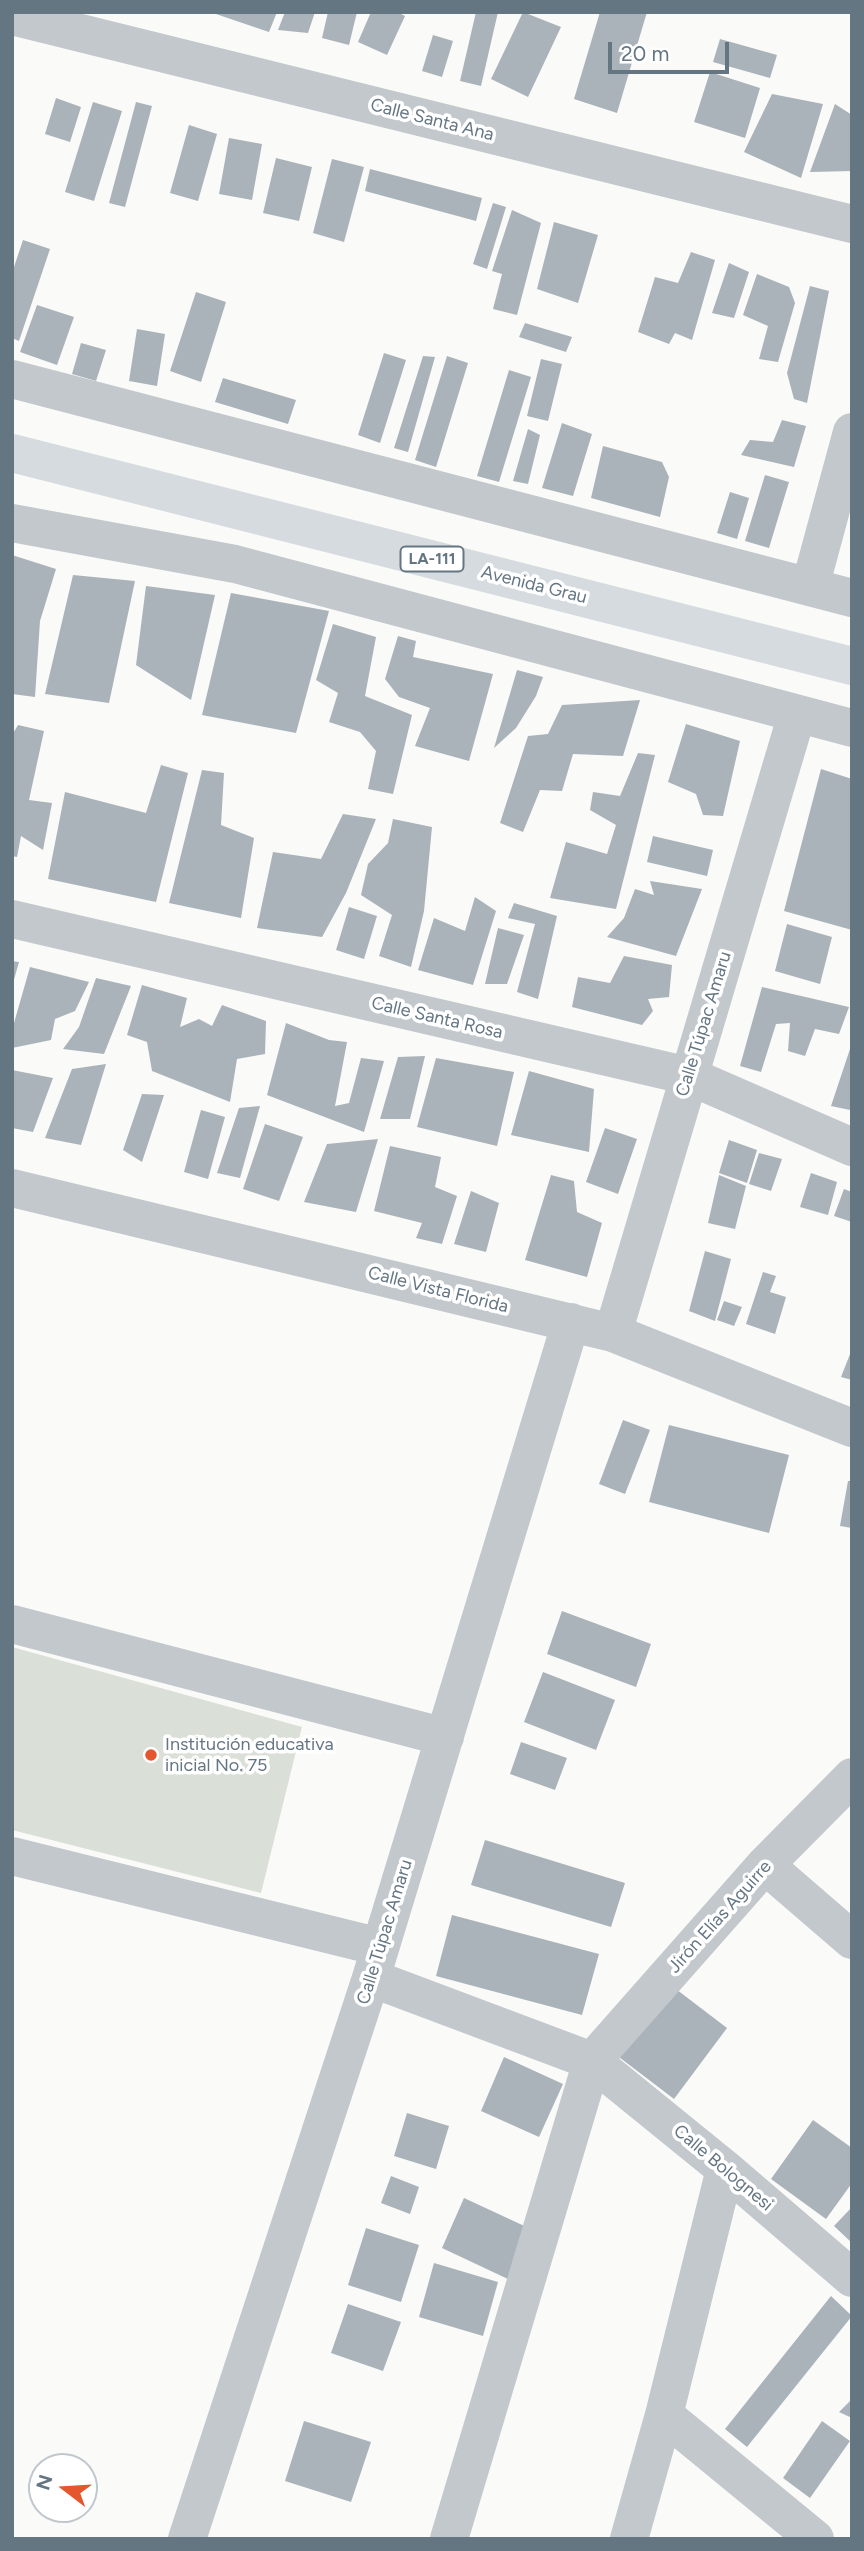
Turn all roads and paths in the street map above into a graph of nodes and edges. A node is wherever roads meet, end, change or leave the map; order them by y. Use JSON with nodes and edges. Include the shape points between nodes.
{"nodes":[{"id":1,"x":37,"y":18,"type":"edge"},
{"id":2,"x":852,"y":224,"type":"edge"},
{"id":3,"x":12,"y":379,"type":"edge"},
{"id":4,"x":852,"y":432,"type":"edge"},
{"id":5,"x":12,"y":453,"type":"edge"},
{"id":6,"x":12,"y":523,"type":"edge"},
{"id":7,"x":810,"y":587,"type":"junction"},
{"id":8,"x":852,"y":598,"type":"edge"},
{"id":9,"x":852,"y":666,"type":"edge"},
{"id":10,"x":797,"y":715,"type":"junction"},
{"id":11,"x":852,"y":728,"type":"edge"},
{"id":12,"x":12,"y":919,"type":"edge"},
{"id":13,"x":689,"y":1076,"type":"junction"},
{"id":14,"x":852,"y":1147,"type":"edge"},
{"id":15,"x":12,"y":1188,"type":"edge"},
{"id":16,"x":571,"y":1322,"type":"junction"},
{"id":17,"x":613,"y":1333,"type":"junction"},
{"id":18,"x":852,"y":1428,"type":"edge"},
{"id":19,"x":12,"y":1625,"type":"edge"},
{"id":20,"x":445,"y":1737,"type":"junction"},
{"id":21,"x":852,"y":1777,"type":"edge"},
{"id":22,"x":12,"y":1856,"type":"edge"},
{"id":23,"x":765,"y":1865,"type":"junction"},
{"id":24,"x":852,"y":1940,"type":"edge"},
{"id":25,"x":376,"y":1963,"type":"junction"},
{"id":26,"x":592,"y":2061,"type":"junction"},
{"id":27,"x":725,"y":2169,"type":"junction"},
{"id":28,"x":852,"y":2278,"type":"edge"},
{"id":29,"x":664,"y":2416,"type":"junction"},
{"id":30,"x":187,"y":2539,"type":"edge"},
{"id":31,"x":449,"y":2539,"type":"edge"},
{"id":32,"x":629,"y":2539,"type":"edge"},
{"id":33,"x":815,"y":2539,"type":"edge"}],
"edges":[{"from":1,"to":2,"type":"street","name":"Calle Santa Ana"},
{"from":3,"to":7,"type":"street"},
{"from":4,"to":7,"type":"street"},
{"from":5,"to":9,"type":"main road","name":"Avenida Grau","number":"LA-111"},
{"from":6,"to":10,"type":"street","via":[[235,564]]},
{"from":7,"to":8,"type":"street"},
{"from":10,"to":11,"type":"street"},
{"from":10,"to":13,"type":"street","name":"Calle Túpac Amaru"},
{"from":12,"to":13,"type":"street","name":"Calle Santa Rosa"},
{"from":13,"to":14,"type":"street","name":"Calle Santa Rosa"},
{"from":13,"to":17,"type":"street","name":"Calle Túpac Amaru"},
{"from":15,"to":16,"type":"street","name":"Calle Vista Florida"},
{"from":16,"to":17,"type":"street","name":"Calle Vista Florida"},
{"from":16,"to":20,"type":"street","name":"Calle Túpac Amaru"},
{"from":17,"to":18,"type":"street","name":"Calle Vista Florida"},
{"from":19,"to":20,"type":"street"},
{"from":20,"to":25,"type":"street","name":"Calle Túpac Amaru"},
{"from":21,"to":23,"type":"street","name":"Jirón Elías Aguirre"},
{"from":22,"to":25,"type":"street","name":"Calle Bolognesi"},
{"from":23,"to":24,"type":"street"},
{"from":23,"to":26,"type":"street","name":"Jirón Elías Aguirre"},
{"from":25,"to":26,"type":"street","name":"Calle Bolognesi"},
{"from":25,"to":30,"type":"street","name":"Calle Túpac Amaru"},
{"from":26,"to":27,"type":"street","name":"Calle Bolognesi"},
{"from":26,"to":31,"type":"street"},
{"from":27,"to":28,"type":"street","name":"Calle Bolognesi"},
{"from":27,"to":29,"type":"street"},
{"from":29,"to":32,"type":"street"},
{"from":29,"to":33,"type":"street"}]}
